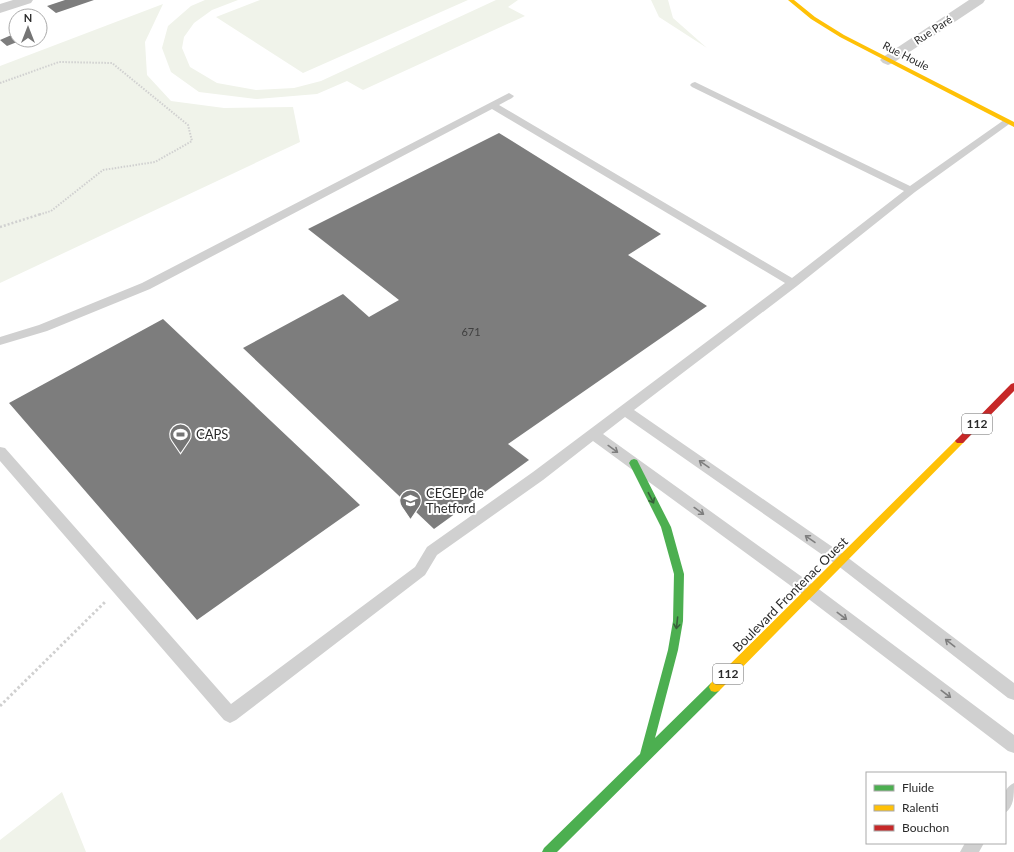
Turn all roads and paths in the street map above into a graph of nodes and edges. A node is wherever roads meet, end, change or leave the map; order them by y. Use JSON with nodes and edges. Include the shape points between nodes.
{"nodes":[{"id":1,"x":26,"y":0,"type":"edge"},
{"id":2,"x":791,"y":0,"type":"edge"},
{"id":3,"x":978,"y":0,"type":"edge"},
{"id":4,"x":0,"y":9,"type":"edge"},
{"id":5,"x":888,"y":60,"type":"junction"},
{"id":6,"x":0,"y":83,"type":"edge"},
{"id":7,"x":695,"y":85,"type":"dead end"},
{"id":8,"x":509,"y":96,"type":"dead end"},
{"id":9,"x":492,"y":105,"type":"junction"},
{"id":10,"x":1011,"y":123,"type":"edge"},
{"id":11,"x":911,"y":190,"type":"junction"},
{"id":12,"x":0,"y":227,"type":"edge"},
{"id":13,"x":793,"y":283,"type":"junction"},
{"id":14,"x":0,"y":341,"type":"edge"},
{"id":15,"x":1014,"y":386,"type":"edge"},
{"id":16,"x":625,"y":410,"type":"junction"},
{"id":17,"x":593,"y":434,"type":"junction"},
{"id":18,"x":0,"y":452,"type":"edge"},
{"id":19,"x":634,"y":463,"type":"junction"},
{"id":20,"x":842,"y":561,"type":"junction"},
{"id":21,"x":119,"y":588,"type":"junction"},
{"id":22,"x":811,"y":592,"type":"junction"},
{"id":23,"x":1014,"y":693,"type":"edge"},
{"id":24,"x":0,"y":706,"type":"edge"},
{"id":25,"x":1014,"y":745,"type":"edge"},
{"id":26,"x":645,"y":756,"type":"junction"},
{"id":27,"x":1014,"y":792,"type":"edge"},
{"id":28,"x":1006,"y":803,"type":"edge"},
{"id":29,"x":975,"y":844,"type":"edge"},
{"id":30,"x":548,"y":852,"type":"edge"},
{"id":31,"x":969,"y":852,"type":"edge"}],
"edges":[{"from":1,"to":4,"type":"street"},
{"from":2,"to":5,"type":"main road","name":"Rue Houle","via":[[813,18],[842,36]]},
{"from":3,"to":5,"type":"street","name":"Rue Paré"},
{"from":5,"to":10,"type":"main road","name":"Rue Houle"},
{"from":6,"to":12,"type":"path","via":[[59,62],[112,63],[188,125],[192,141],[155,162],[103,170],[51,211]]},
{"from":7,"to":11,"type":"lane"},
{"from":8,"to":9,"type":"lane"},
{"from":9,"to":13,"type":"lane"},
{"from":9,"to":14,"type":"lane","via":[[146,286],[43,328]]},
{"from":10,"to":11,"type":"lane"},
{"from":11,"to":13,"type":"lane"},
{"from":13,"to":16,"type":"lane"},
{"from":15,"to":20,"type":"main road","name":"Boulevard Frontenac Ouest","number":"112"},
{"from":16,"to":17,"type":"lane"},
{"from":20,"to":16,"type":"lane","one_way":true},
{"from":17,"to":19,"type":"lane","one_way":true},
{"from":17,"to":21,"type":"lane","via":[[432,551],[420,571],[230,715]]},
{"from":18,"to":21,"type":"lane"},
{"from":19,"to":22,"type":"lane","one_way":true},
{"from":19,"to":26,"type":"main road","one_way":true,"via":[[666,527],[679,574],[678,621],[673,650]]},
{"from":20,"to":22,"type":"main road","name":"Boulevard Frontenac Ouest","number":"112"},
{"from":23,"to":20,"type":"lane","one_way":true},
{"from":21,"to":24,"type":"path"},
{"from":22,"to":25,"type":"lane","one_way":true},
{"from":22,"to":26,"type":"main road","name":"Boulevard Frontenac Ouest","number":"112"},
{"from":26,"to":30,"type":"main road","name":"Boulevard Frontenac Ouest","number":"112"},
{"from":27,"to":28,"type":"lane"},
{"from":29,"to":31,"type":"lane"}]}
